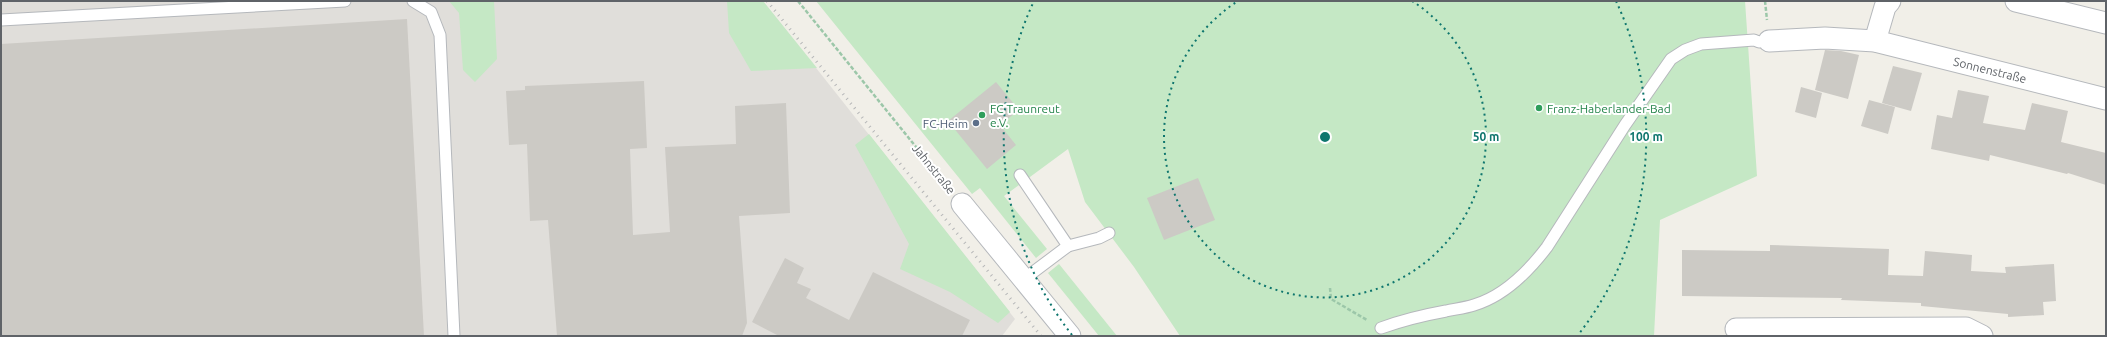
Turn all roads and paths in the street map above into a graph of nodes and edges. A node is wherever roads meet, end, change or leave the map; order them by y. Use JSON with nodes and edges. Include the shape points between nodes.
{"nodes":[{"id":1,"x":345,"y":1,"type":"edge"},
{"id":2,"x":413,"y":1,"type":"edge"},
{"id":3,"x":798,"y":1,"type":"edge"},
{"id":4,"x":1890,"y":1,"type":"edge"},
{"id":5,"x":2016,"y":1,"type":"edge"},
{"id":6,"x":1,"y":20,"type":"edge"},
{"id":7,"x":2106,"y":23,"type":"edge"},
{"id":8,"x":1769,"y":41,"type":"joint"},
{"id":9,"x":1875,"y":41,"type":"junction"},
{"id":10,"x":2106,"y":99,"type":"edge"},
{"id":11,"x":1020,"y":175,"type":"dead end"},
{"id":12,"x":962,"y":204,"type":"joint"},
{"id":13,"x":1109,"y":233,"type":"dead end"},
{"id":14,"x":1068,"y":246,"type":"junction"},
{"id":15,"x":1024,"y":279,"type":"junction"},
{"id":16,"x":1330,"y":288,"type":"dead end"},
{"id":17,"x":1381,"y":328,"type":"joint"},
{"id":18,"x":1736,"y":329,"type":"dead end"},
{"id":19,"x":454,"y":336,"type":"edge"},
{"id":20,"x":1070,"y":336,"type":"edge"},
{"id":21,"x":1982,"y":336,"type":"edge"}],
"edges":[{"from":1,"to":6,"type":"lane"},
{"from":2,"to":19,"type":"lane","via":[[431,12],[440,35]]},
{"from":3,"to":12,"type":"path","name":"Jahnstraße"},
{"from":4,"to":9,"type":"street","via":[[1885,7]]},
{"from":5,"to":7,"type":"street"},
{"from":8,"to":9,"type":"street","name":"Sonnenstraße","via":[[1825,38]]},
{"from":8,"to":17,"type":"lane","via":[[1701,44],[1671,59],[1625,124],[1547,247],[1513,284],[1474,305]]},
{"from":9,"to":10,"type":"street","name":"Sonnenstraße"},
{"from":11,"to":14,"type":"lane"},
{"from":12,"to":15,"type":"street","name":"Jahnstraße"},
{"from":13,"to":14,"type":"lane"},
{"from":14,"to":15,"type":"lane"},
{"from":15,"to":20,"type":"street","name":"Jahnstraße"},
{"from":16,"to":17,"type":"path","via":[[1331,299]]},
{"from":18,"to":21,"type":"street","via":[[1966,328]]}]}
